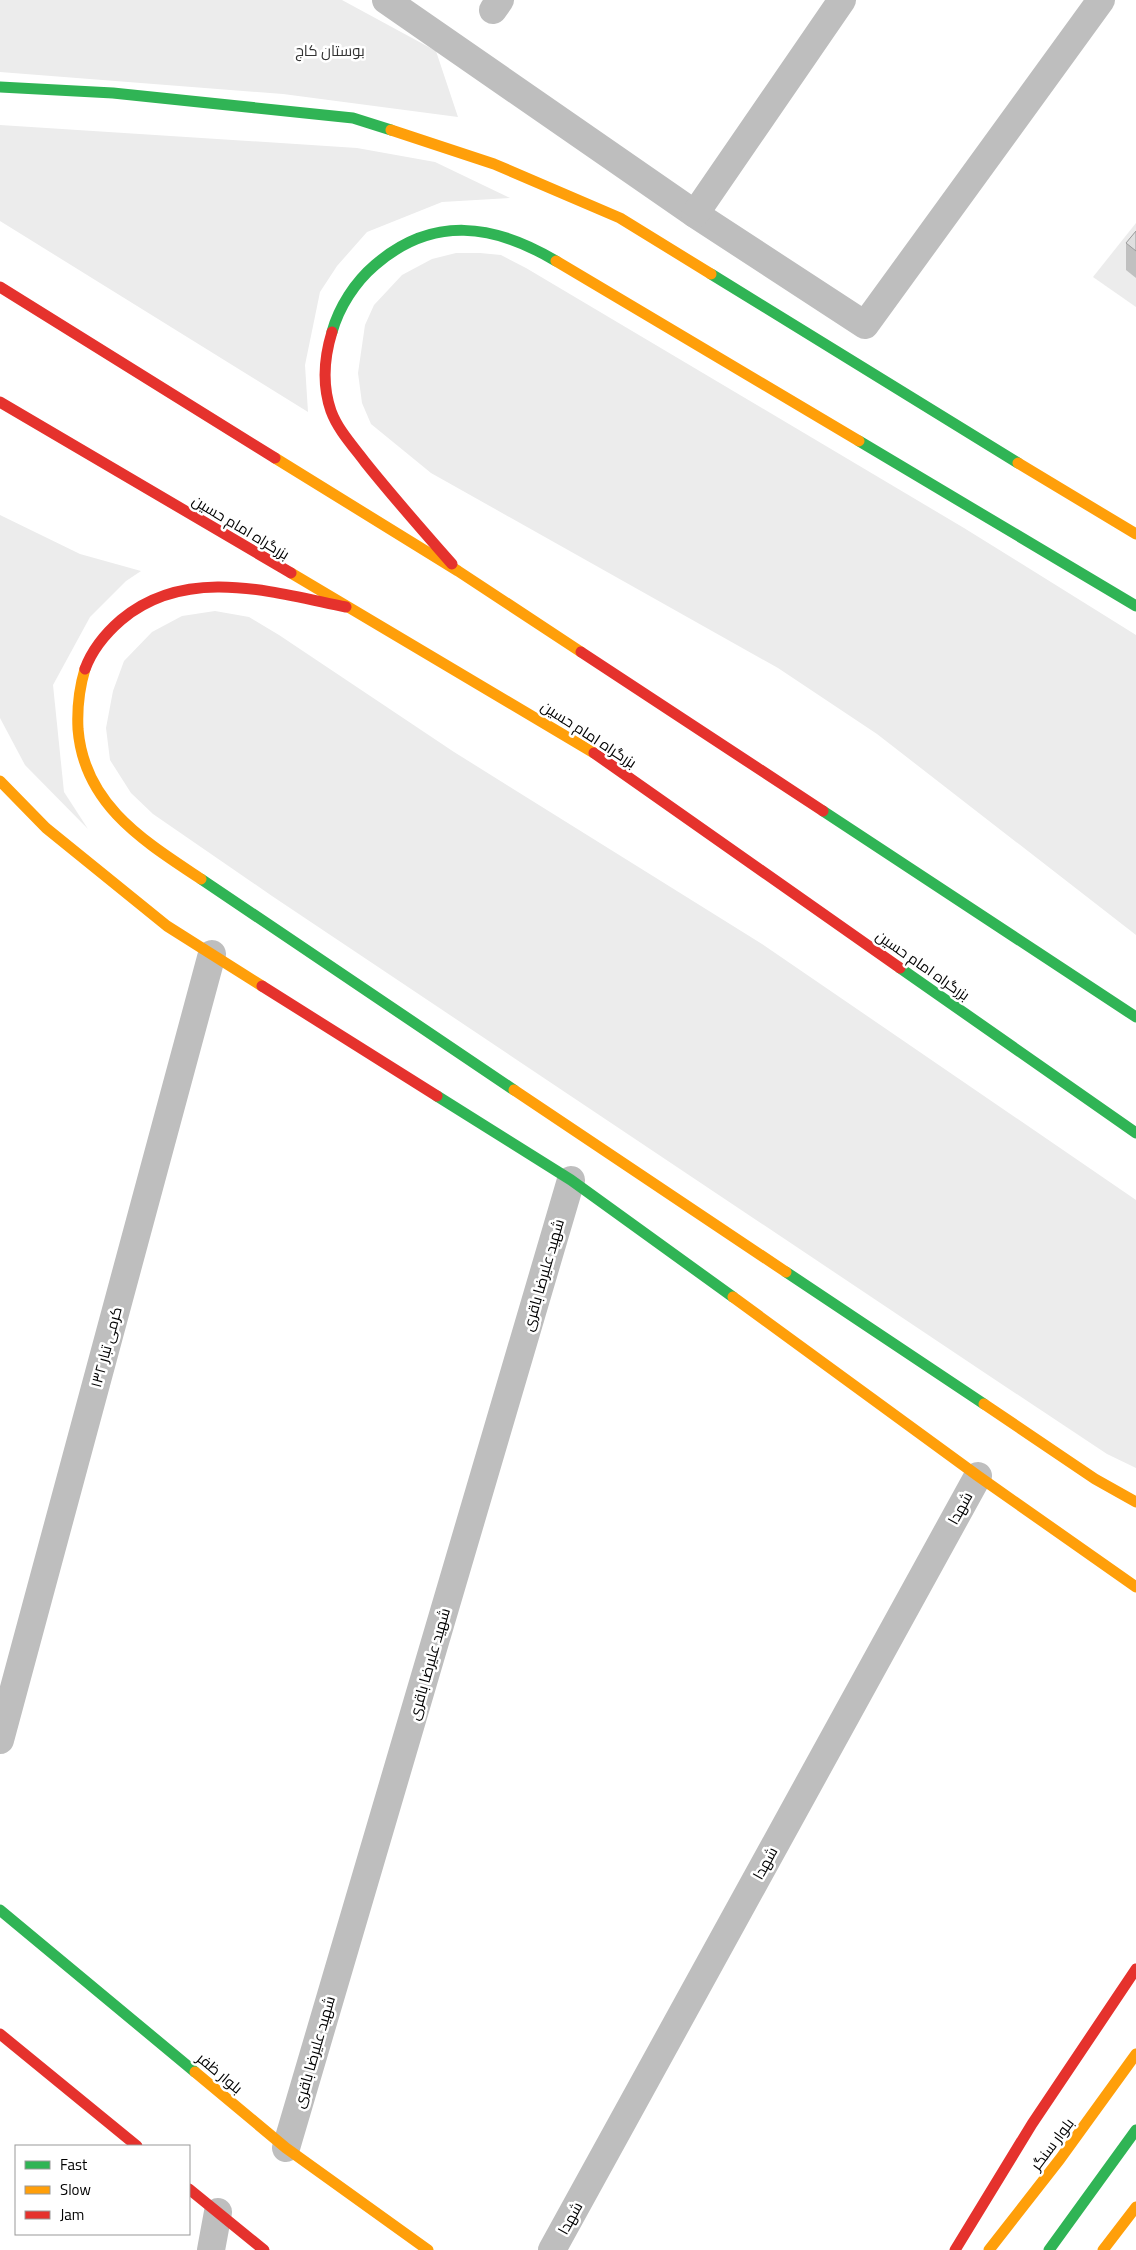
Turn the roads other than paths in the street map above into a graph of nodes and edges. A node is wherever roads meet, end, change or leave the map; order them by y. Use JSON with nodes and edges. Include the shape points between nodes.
{"nodes":[{"id":1,"x":386,"y":0,"type":"edge"},
{"id":2,"x":842,"y":0,"type":"edge"},
{"id":3,"x":1101,"y":0,"type":"edge"},
{"id":4,"x":0,"y":88,"type":"edge"},
{"id":5,"x":695,"y":214,"type":"junction"},
{"id":6,"x":0,"y":287,"type":"edge"},
{"id":7,"x":0,"y":402,"type":"edge"},
{"id":8,"x":1136,"y":534,"type":"edge"},
{"id":9,"x":458,"y":571,"type":"junction"},
{"id":10,"x":1136,"y":606,"type":"edge"},
{"id":11,"x":348,"y":607,"type":"junction"},
{"id":12,"x":0,"y":781,"type":"edge"},
{"id":13,"x":0,"y":802,"type":"edge"},
{"id":14,"x":46,"y":828,"type":"junction"},
{"id":15,"x":212,"y":954,"type":"junction"},
{"id":16,"x":1136,"y":1017,"type":"edge"},
{"id":17,"x":1136,"y":1133,"type":"edge"},
{"id":18,"x":571,"y":1180,"type":"junction"},
{"id":19,"x":978,"y":1476,"type":"junction"},
{"id":20,"x":1136,"y":1502,"type":"edge"},
{"id":21,"x":1136,"y":1587,"type":"edge"},
{"id":22,"x":0,"y":1740,"type":"edge"},
{"id":23,"x":0,"y":1910,"type":"edge"},
{"id":24,"x":1136,"y":1969,"type":"edge"},
{"id":25,"x":0,"y":2034,"type":"edge"},
{"id":26,"x":1136,"y":2054,"type":"edge"},
{"id":27,"x":1136,"y":2130,"type":"edge"},
{"id":28,"x":136,"y":2145,"type":"edge"},
{"id":29,"x":286,"y":2148,"type":"junction"},
{"id":30,"x":190,"y":2189,"type":"edge"},
{"id":31,"x":1136,"y":2207,"type":"edge"},
{"id":32,"x":218,"y":2212,"type":"junction"},
{"id":33,"x":211,"y":2250,"type":"edge"},
{"id":34,"x":264,"y":2250,"type":"edge"},
{"id":35,"x":428,"y":2250,"type":"edge"},
{"id":36,"x":552,"y":2250,"type":"edge"},
{"id":37,"x":955,"y":2250,"type":"edge"},
{"id":38,"x":989,"y":2250,"type":"edge"},
{"id":39,"x":1049,"y":2250,"type":"edge"},
{"id":40,"x":1103,"y":2250,"type":"edge"}],
"edges":[{"from":1,"to":5,"type":"street"},
{"from":2,"to":5,"type":"street"},
{"from":3,"to":5,"type":"street","via":[[865,325]]},
{"from":4,"to":8,"type":"main road","via":[[113,93],[353,118],[494,164],[620,218]]},
{"from":6,"to":9,"type":"main road"},
{"from":7,"to":11,"type":"main road","name":"بزرگراه امام حسین"},
{"from":9,"to":10,"type":"main road","via":[[383,485],[342,431],[326,394],[324,375],[333,325],[360,279],[378,261],[412,240],[444,231],[470,229],[495,232],[531,246]]},
{"from":9,"to":16,"type":"main road"},
{"from":11,"to":17,"type":"main road","name":"بزرگراه امام حسین","via":[[587,748]]},
{"from":11,"to":20,"type":"main road","via":[[260,591],[194,588],[153,599],[132,610],[118,623],[87,664],[78,696],[78,716],[82,758],[92,782],[120,819],[169,858],[1087,1474]]},
{"from":12,"to":14,"type":"main road"},
{"from":13,"to":14,"type":"street"},
{"from":14,"to":15,"type":"main road","via":[[167,926]]},
{"from":15,"to":18,"type":"main road"},
{"from":15,"to":22,"type":"street","name":"کرمی تبار ۱۳۲"},
{"from":18,"to":19,"type":"main road"},
{"from":18,"to":29,"type":"street","name":"شهید علیرضا باقری"},
{"from":19,"to":21,"type":"main road"},
{"from":19,"to":36,"type":"street","name":"شهدا"},
{"from":23,"to":29,"type":"main road","name":"بلوار ظفر"},
{"from":24,"to":37,"type":"main road","via":[[1032,2124]]},
{"from":25,"to":28,"type":"main road"},
{"from":26,"to":38,"type":"main road","name":"بلوار سنگر"},
{"from":27,"to":39,"type":"main road"},
{"from":29,"to":35,"type":"main road","name":"بلوار ظفر"},
{"from":30,"to":32,"type":"main road"},
{"from":31,"to":40,"type":"main road"},
{"from":32,"to":33,"type":"street"},
{"from":32,"to":34,"type":"main road"}]}
